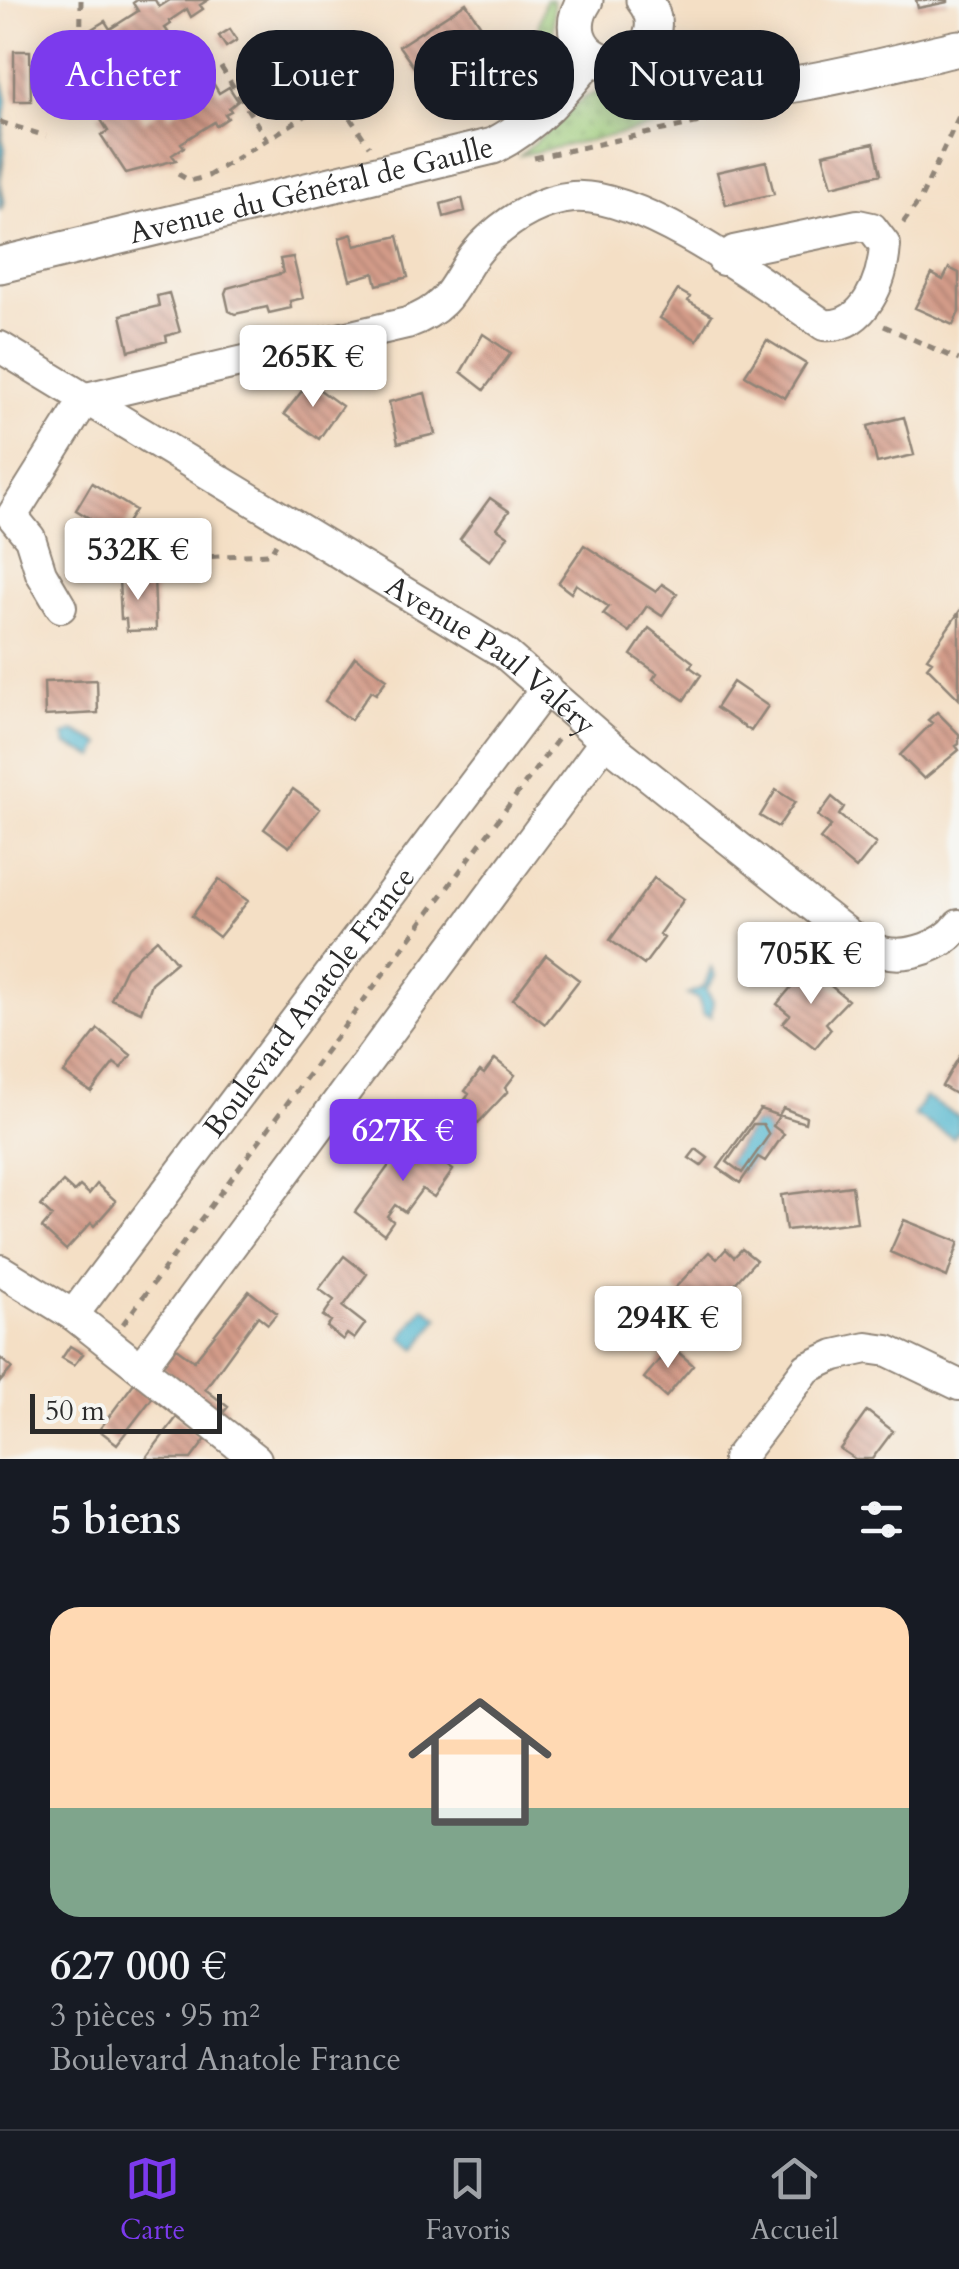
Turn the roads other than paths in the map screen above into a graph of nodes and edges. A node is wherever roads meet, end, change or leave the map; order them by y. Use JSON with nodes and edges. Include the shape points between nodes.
{"nodes":[{"id":1,"x":585,"y":0,"type":"edge"},
{"id":2,"x":644,"y":0,"type":"edge"},
{"id":3,"x":653,"y":30,"type":"edge"},
{"id":4,"x":959,"y":48,"type":"edge"},
{"id":5,"x":591,"y":56,"type":"junction"},
{"id":6,"x":594,"y":58,"type":"edge"},
{"id":7,"x":800,"y":82,"type":"edge"},
{"id":8,"x":724,"y":260,"type":"junction"},
{"id":9,"x":0,"y":264,"type":"edge"},
{"id":10,"x":0,"y":347,"type":"edge"},
{"id":11,"x":86,"y":398,"type":"junction"},
{"id":12,"x":6,"y":515,"type":"edge"},
{"id":13,"x":61,"y":607,"type":"dead end"},
{"id":14,"x":546,"y":688,"type":"junction"},
{"id":15,"x":604,"y":741,"type":"junction"},
{"id":16,"x":959,"y":925,"type":"edge"},
{"id":17,"x":0,"y":1270,"type":"edge"},
{"id":18,"x":74,"y":1315,"type":"junction"},
{"id":19,"x":142,"y":1366,"type":"junction"},
{"id":20,"x":959,"y":1385,"type":"edge"},
{"id":21,"x":256,"y":1459,"type":"edge"},
{"id":22,"x":738,"y":1459,"type":"edge"}],
"edges":[{"from":1,"to":5,"type":"street","via":[[577,36]]},
{"from":2,"to":3,"type":"street"},
{"from":4,"to":7,"type":"street"},
{"from":5,"to":6,"type":"street"},
{"from":5,"to":9,"type":"street","name":"Avenue du Général de Gaulle","via":[[550,106],[493,146]]},
{"from":8,"to":8,"type":"street","via":[[734,252],[858,226],[872,228],[885,245],[862,312],[839,327],[824,325]]},
{"from":8,"to":11,"type":"street","via":[[631,208],[574,197],[504,226],[432,314]]},
{"from":10,"to":11,"type":"street","name":"Avenue Paul Valéry"},
{"from":11,"to":12,"type":"street"},
{"from":11,"to":14,"type":"street","name":"Avenue Paul Valéry","via":[[504,653]]},
{"from":12,"to":13,"type":"street","via":[[30,538]]},
{"from":14,"to":15,"type":"street","name":"Avenue Paul Valéry"},
{"from":14,"to":18,"type":"street","name":"Boulevard Anatole France"},
{"from":15,"to":16,"type":"street","name":"Avenue Paul Valéry","via":[[852,937],[881,952],[904,953],[950,938]]},
{"from":15,"to":19,"type":"street"},
{"from":17,"to":18,"type":"street"},
{"from":18,"to":19,"type":"street"},
{"from":19,"to":21,"type":"street"},
{"from":20,"to":22,"type":"street","via":[[888,1351],[834,1355],[806,1368]]}]}
